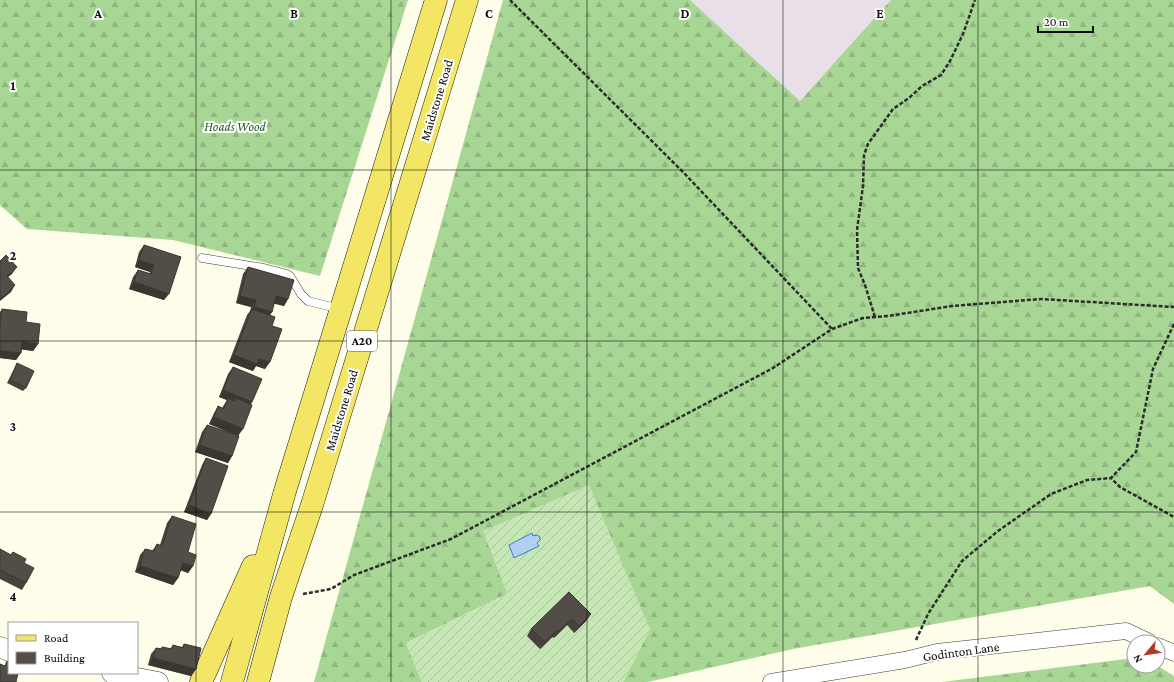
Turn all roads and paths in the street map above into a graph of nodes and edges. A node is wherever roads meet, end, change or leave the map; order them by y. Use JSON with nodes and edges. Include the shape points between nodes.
{"nodes":[{"id":1,"x":436,"y":0,"type":"edge"},
{"id":2,"x":467,"y":0,"type":"edge"},
{"id":3,"x":510,"y":0,"type":"edge"},
{"id":4,"x":975,"y":0,"type":"edge"},
{"id":5,"x":202,"y":258,"type":"dead end"},
{"id":6,"x":1174,"y":307,"type":"edge"},
{"id":7,"x":341,"y":309,"type":"junction"},
{"id":8,"x":875,"y":317,"type":"junction"},
{"id":9,"x":1174,"y":324,"type":"edge"},
{"id":10,"x":832,"y":328,"type":"junction"},
{"id":11,"x":1111,"y":478,"type":"junction"},
{"id":12,"x":285,"y":491,"type":"junction"},
{"id":13,"x":1174,"y":517,"type":"edge"},
{"id":14,"x":281,"y":597,"type":"junction"},
{"id":15,"x":1132,"y":634,"type":"edge"},
{"id":16,"x":905,"y":660,"type":"junction"},
{"id":17,"x":117,"y":674,"type":"edge"},
{"id":18,"x":158,"y":682,"type":"edge"},
{"id":19,"x":202,"y":682,"type":"edge"},
{"id":20,"x":232,"y":682,"type":"edge"},
{"id":21,"x":258,"y":682,"type":"edge"},
{"id":22,"x":771,"y":682,"type":"edge"}],
"edges":[{"from":1,"to":7,"type":"main road","number":"A20"},
{"from":2,"to":14,"type":"main road","name":"Maidstone Road","number":"A20","via":[[314,498]]},
{"from":3,"to":10,"type":"path","via":[[688,178]]},
{"from":4,"to":8,"type":"path","via":[[963,34],[941,75],[922,86],[893,109],[868,144],[864,155],[857,230],[858,268]]},
{"from":5,"to":7,"type":"lane","via":[[287,274],[304,299]]},
{"from":6,"to":8,"type":"path","via":[[1041,299],[952,306]]},
{"from":7,"to":12,"type":"main road","number":"A20"},
{"from":8,"to":10,"type":"path","via":[[863,318]]},
{"from":9,"to":11,"type":"path","via":[[1153,369],[1136,452]]},
{"from":10,"to":14,"type":"path","via":[[773,368],[451,539],[354,575],[331,589]]},
{"from":11,"to":13,"type":"path","via":[[1120,487]]},
{"from":11,"to":16,"type":"path","via":[[1087,480],[1051,494],[998,531],[962,561],[928,614]]},
{"from":12,"to":19,"type":"main road"},
{"from":12,"to":20,"type":"main road","number":"A20"},
{"from":14,"to":21,"type":"main road","name":"Maidstone Road","number":"A20"},
{"from":15,"to":16,"type":"street","name":"Godinton Lane","via":[[1126,631],[937,652]]},
{"from":16,"to":22,"type":"street","name":"Godinton Lane"},
{"from":17,"to":18,"type":"street"}]}
